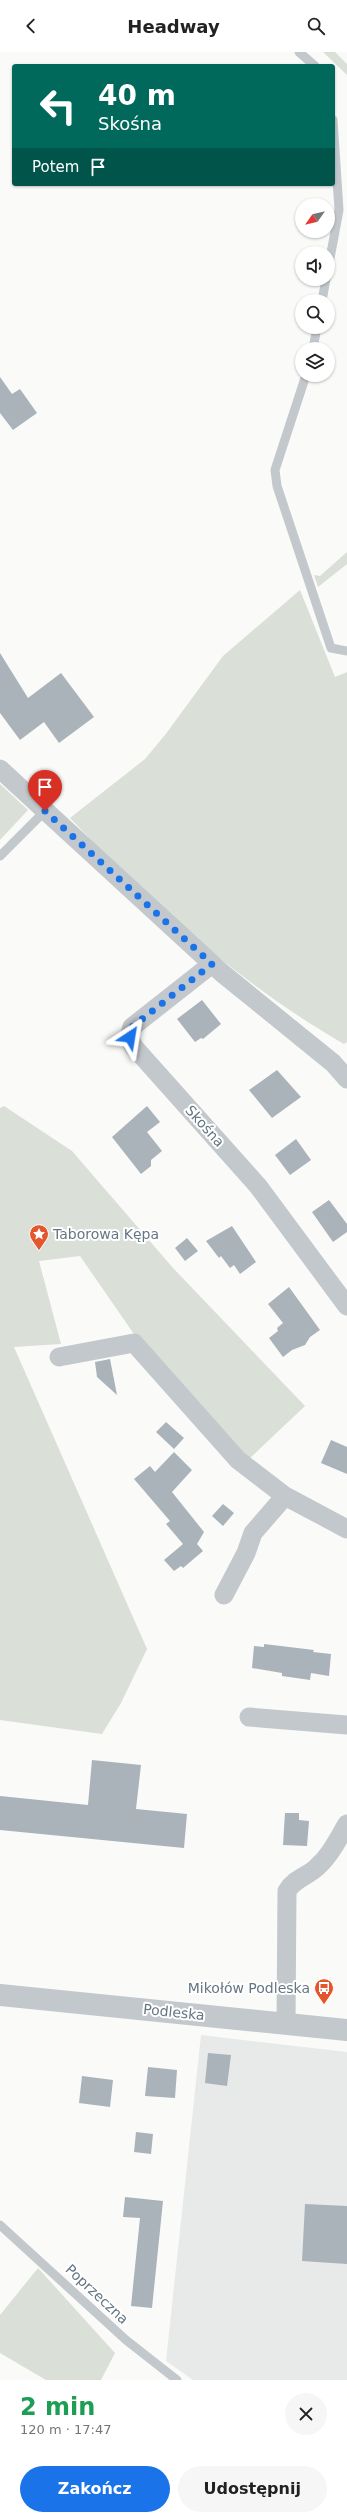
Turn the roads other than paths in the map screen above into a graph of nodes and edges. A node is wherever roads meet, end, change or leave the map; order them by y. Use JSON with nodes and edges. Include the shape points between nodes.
{"nodes":[{"id":1,"x":299,"y":52,"type":"edge"},
{"id":2,"x":313,"y":64,"type":"edge"},
{"id":3,"x":335,"y":150,"type":"edge"},
{"id":4,"x":332,"y":246,"type":"edge"},
{"id":5,"x":304,"y":382,"type":"edge"},
{"id":6,"x":347,"y":651,"type":"edge"},
{"id":7,"x":0,"y":769,"type":"edge"},
{"id":8,"x":45,"y":811,"type":"junction"},
{"id":9,"x":0,"y":856,"type":"edge"},
{"id":10,"x":212,"y":964,"type":"junction"},
{"id":11,"x":346,"y":1075,"type":"edge"},
{"id":12,"x":347,"y":1306,"type":"edge"},
{"id":13,"x":59,"y":1357,"type":"dead end"},
{"id":14,"x":285,"y":1496,"type":"junction"},
{"id":15,"x":347,"y":1529,"type":"edge"},
{"id":16,"x":224,"y":1595,"type":"dead end"},
{"id":17,"x":249,"y":1717,"type":"dead end"},
{"id":18,"x":347,"y":1725,"type":"edge"},
{"id":19,"x":347,"y":1824,"type":"edge"},
{"id":20,"x":0,"y":1995,"type":"edge"},
{"id":21,"x":286,"y":2024,"type":"junction"},
{"id":22,"x":347,"y":2030,"type":"edge"},
{"id":23,"x":0,"y":2225,"type":"edge"},
{"id":24,"x":177,"y":2380,"type":"edge"}],
"edges":[{"from":1,"to":2,"type":"lane"},
{"from":3,"to":4,"type":"lane","via":[[339,210]]},
{"from":5,"to":6,"type":"lane","via":[[275,470],[277,486],[331,648]]},
{"from":7,"to":8,"type":"street"},
{"from":8,"to":9,"type":"lane"},
{"from":8,"to":10,"type":"street"},
{"from":10,"to":11,"type":"street"},
{"from":10,"to":12,"type":"street","name":"Skośna","via":[[132,1027],[130,1037],[134,1047],[258,1186]]},
{"from":13,"to":14,"type":"street","via":[[134,1343],[238,1460]]},
{"from":14,"to":15,"type":"street"},
{"from":14,"to":16,"type":"street","via":[[253,1533],[246,1553]]},
{"from":17,"to":18,"type":"street"},
{"from":19,"to":21,"type":"street","via":[[330,1852],[316,1868],[292,1884],[287,1891]]},
{"from":20,"to":21,"type":"street","name":"Podleska"},
{"from":21,"to":22,"type":"street","name":"Podleska"},
{"from":23,"to":24,"type":"lane","name":"Poprzeczna","via":[[126,2340]]}]}
